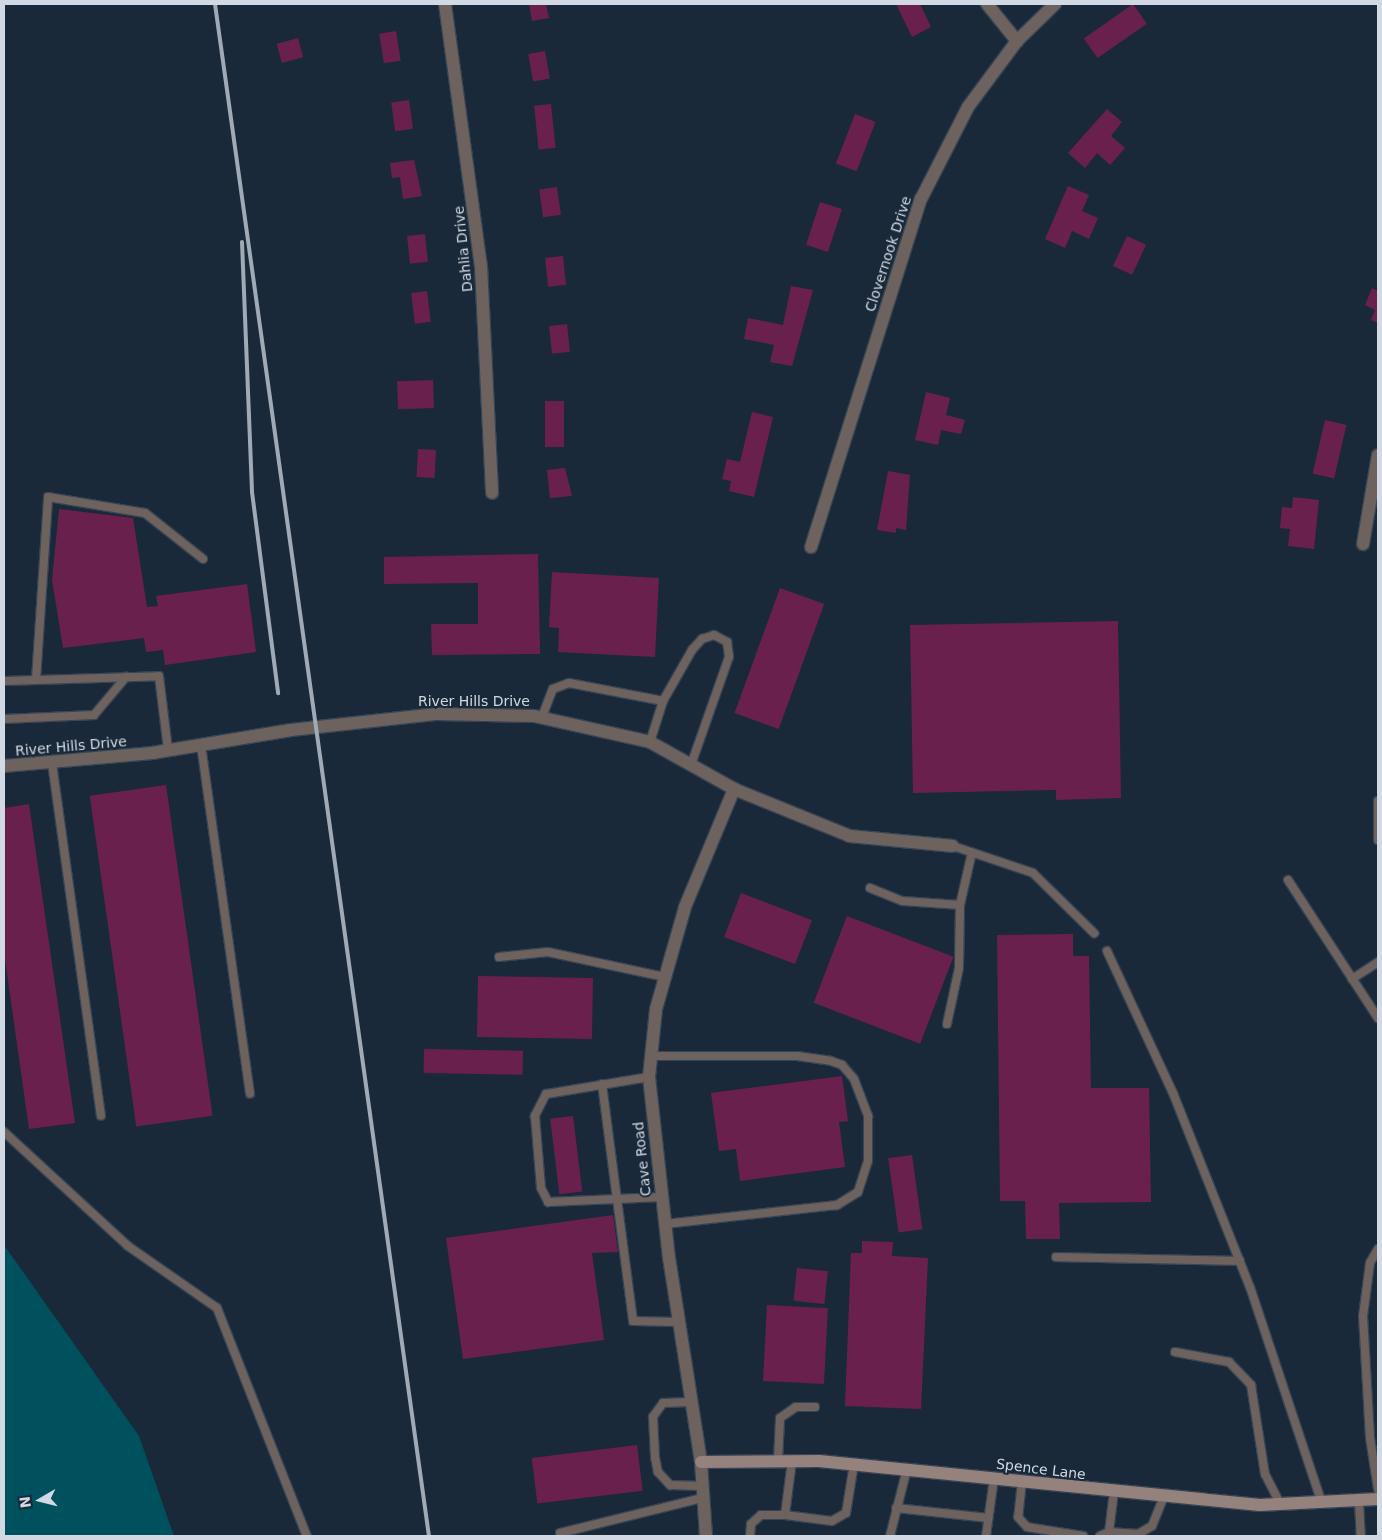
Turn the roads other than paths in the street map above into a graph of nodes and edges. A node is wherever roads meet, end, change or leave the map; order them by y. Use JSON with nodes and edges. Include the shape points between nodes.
{"nodes":[{"id":1,"x":445,"y":4,"type":"edge"},
{"id":2,"x":987,"y":4,"type":"edge"},
{"id":3,"x":1055,"y":4,"type":"edge"},
{"id":4,"x":1017,"y":41,"type":"junction"},
{"id":5,"x":1378,"y":455,"type":"edge"},
{"id":6,"x":492,"y":493,"type":"dead end"},
{"id":7,"x":1363,"y":544,"type":"dead end"},
{"id":8,"x":811,"y":547,"type":"dead end"},
{"id":9,"x":203,"y":560,"type":"dead end"},
{"id":10,"x":126,"y":677,"type":"junction"},
{"id":11,"x":36,"y":680,"type":"junction"},
{"id":12,"x":4,"y":681,"type":"edge"},
{"id":13,"x":663,"y":701,"type":"junction"},
{"id":14,"x":542,"y":717,"type":"junction"},
{"id":15,"x":4,"y":718,"type":"edge"},
{"id":16,"x":650,"y":742,"type":"junction"},
{"id":17,"x":201,"y":745,"type":"junction"},
{"id":18,"x":168,"y":749,"type":"junction"},
{"id":19,"x":52,"y":763,"type":"junction"},
{"id":20,"x":4,"y":766,"type":"edge"},
{"id":21,"x":691,"y":766,"type":"junction"},
{"id":22,"x":734,"y":789,"type":"junction"},
{"id":23,"x":1378,"y":801,"type":"edge"},
{"id":24,"x":1378,"y":840,"type":"edge"},
{"id":25,"x":953,"y":846,"type":"joint"},
{"id":26,"x":972,"y":852,"type":"junction"},
{"id":27,"x":1288,"y":880,"type":"dead end"},
{"id":28,"x":870,"y":888,"type":"dead end"},
{"id":29,"x":960,"y":906,"type":"junction"},
{"id":30,"x":1094,"y":933,"type":"dead end"},
{"id":31,"x":1107,"y":951,"type":"dead end"},
{"id":32,"x":499,"y":958,"type":"dead end"},
{"id":33,"x":1378,"y":962,"type":"edge"},
{"id":34,"x":664,"y":977,"type":"junction"},
{"id":35,"x":1352,"y":979,"type":"junction"},
{"id":36,"x":1378,"y":1018,"type":"edge"},
{"id":37,"x":947,"y":1024,"type":"dead end"},
{"id":38,"x":651,"y":1056,"type":"junction"},
{"id":39,"x":649,"y":1076,"type":"junction"},
{"id":40,"x":602,"y":1084,"type":"junction"},
{"id":41,"x":250,"y":1094,"type":"dead end"},
{"id":42,"x":101,"y":1116,"type":"dead end"},
{"id":43,"x":4,"y":1132,"type":"edge"},
{"id":44,"x":661,"y":1197,"type":"junction"},
{"id":45,"x":617,"y":1199,"type":"junction"},
{"id":46,"x":665,"y":1224,"type":"junction"},
{"id":47,"x":1378,"y":1249,"type":"edge"},
{"id":48,"x":1056,"y":1257,"type":"dead end"},
{"id":49,"x":1240,"y":1261,"type":"junction"},
{"id":50,"x":678,"y":1322,"type":"junction"},
{"id":51,"x":1175,"y":1352,"type":"dead end"},
{"id":52,"x":690,"y":1402,"type":"junction"},
{"id":53,"x":815,"y":1408,"type":"dead end"},
{"id":54,"x":778,"y":1461,"type":"junction"},
{"id":55,"x":792,"y":1461,"type":"junction"},
{"id":56,"x":701,"y":1462,"type":"junction"},
{"id":57,"x":854,"y":1464,"type":"junction"},
{"id":58,"x":907,"y":1469,"type":"junction"},
{"id":59,"x":994,"y":1478,"type":"junction"},
{"id":60,"x":1022,"y":1481,"type":"junction"},
{"id":61,"x":1378,"y":1489,"type":"edge"},
{"id":62,"x":703,"y":1492,"type":"junction"},
{"id":63,"x":1114,"y":1493,"type":"junction"},
{"id":64,"x":1164,"y":1497,"type":"junction"},
{"id":65,"x":1378,"y":1499,"type":"edge"},
{"id":66,"x":1359,"y":1502,"type":"junction"},
{"id":67,"x":1322,"y":1503,"type":"junction"},
{"id":68,"x":1280,"y":1504,"type":"junction"},
{"id":69,"x":896,"y":1508,"type":"junction"},
{"id":70,"x":785,"y":1515,"type":"junction"},
{"id":71,"x":988,"y":1518,"type":"junction"},
{"id":72,"x":1108,"y":1532,"type":"junction"},
{"id":73,"x":560,"y":1533,"type":"dead end"},
{"id":74,"x":307,"y":1536,"type":"edge"},
{"id":75,"x":706,"y":1536,"type":"edge"},
{"id":76,"x":750,"y":1536,"type":"edge"},
{"id":77,"x":890,"y":1536,"type":"edge"},
{"id":78,"x":986,"y":1536,"type":"edge"},
{"id":79,"x":1083,"y":1536,"type":"edge"},
{"id":80,"x":1100,"y":1536,"type":"edge"},
{"id":81,"x":1361,"y":1536,"type":"edge"}],
"edges":[{"from":1,"to":6,"type":"street","name":"Dahlia Drive","via":[[481,266]]},
{"from":2,"to":4,"type":"street"},
{"from":3,"to":4,"type":"street","name":"Clovernook Drive"},
{"from":4,"to":8,"type":"street","name":"Clovernook Drive","via":[[960,119],[920,202]]},
{"from":5,"to":7,"type":"street"},
{"from":9,"to":11,"type":"lane","via":[[145,513],[48,498]]},
{"from":10,"to":11,"type":"lane"},
{"from":10,"to":15,"type":"lane","via":[[94,715]]},
{"from":10,"to":18,"type":"lane","via":[[159,676]]},
{"from":11,"to":12,"type":"lane"},
{"from":13,"to":14,"type":"lane","via":[[569,683],[553,689]]},
{"from":13,"to":16,"type":"lane"},
{"from":13,"to":21,"type":"lane","via":[[702,639],[714,635],[727,642],[729,657]]},
{"from":14,"to":16,"type":"street","name":"River Hills Drive"},
{"from":14,"to":17,"type":"street","name":"River Hills Drive","via":[[436,714]]},
{"from":16,"to":21,"type":"street","name":"River Hills Drive"},
{"from":17,"to":18,"type":"street","name":"River Hills Drive"},
{"from":17,"to":41,"type":"lane"},
{"from":18,"to":19,"type":"street","name":"River Hills Drive"},
{"from":19,"to":20,"type":"street","name":"River Hills Drive"},
{"from":19,"to":42,"type":"lane"},
{"from":21,"to":22,"type":"street","name":"River Hills Drive"},
{"from":22,"to":25,"type":"street","name":"River Hills Drive","via":[[850,836]]},
{"from":22,"to":34,"type":"street","name":"Cave Road","via":[[685,907]]},
{"from":23,"to":24,"type":"lane"},
{"from":25,"to":26,"type":"lane"},
{"from":26,"to":29,"type":"lane"},
{"from":26,"to":30,"type":"lane","via":[[1033,873]]},
{"from":27,"to":35,"type":"lane"},
{"from":28,"to":29,"type":"lane","via":[[903,901]]},
{"from":29,"to":37,"type":"lane","via":[[958,968]]},
{"from":31,"to":49,"type":"lane","via":[[1173,1093]]},
{"from":32,"to":34,"type":"lane","via":[[548,952]]},
{"from":33,"to":35,"type":"lane"},
{"from":34,"to":38,"type":"street","name":"Cave Road","via":[[656,1009]]},
{"from":35,"to":36,"type":"lane"},
{"from":38,"to":39,"type":"street","name":"Cave Road"},
{"from":38,"to":46,"type":"lane","via":[[797,1056],[832,1061],[842,1064],[854,1079],[868,1116],[868,1162],[858,1192],[837,1205]]},
{"from":39,"to":40,"type":"lane"},
{"from":39,"to":44,"type":"street","name":"Cave Road"},
{"from":40,"to":45,"type":"lane"},
{"from":40,"to":45,"type":"lane","via":[[546,1094],[535,1116],[541,1188],[548,1202]]},
{"from":43,"to":74,"type":"lane","via":[[128,1246],[217,1308]]},
{"from":44,"to":45,"type":"lane"},
{"from":44,"to":46,"type":"street","name":"Cave Road"},
{"from":45,"to":50,"type":"lane","via":[[633,1321]]},
{"from":46,"to":50,"type":"street","name":"Cave Road"},
{"from":47,"to":61,"type":"lane","via":[[1370,1263],[1364,1316],[1370,1438]]},
{"from":48,"to":49,"type":"lane"},
{"from":49,"to":67,"type":"lane"},
{"from":50,"to":52,"type":"street","name":"Cave Road"},
{"from":51,"to":68,"type":"lane","via":[[1229,1362],[1251,1385],[1265,1474]]},
{"from":52,"to":56,"type":"street","name":"Cave Road"},
{"from":52,"to":62,"type":"lane","via":[[663,1403],[653,1417],[655,1457],[658,1472],[670,1485]]},
{"from":53,"to":54,"type":"lane","via":[[796,1407],[780,1418]]},
{"from":54,"to":55,"type":"main road","name":"Spence Lane"},
{"from":54,"to":56,"type":"main road","name":"Spence Lane"},
{"from":55,"to":57,"type":"main road","name":"Spence Lane"},
{"from":55,"to":70,"type":"lane"},
{"from":56,"to":62,"type":"street","name":"Cave Road"},
{"from":57,"to":58,"type":"main road","name":"Spence Lane"},
{"from":57,"to":70,"type":"lane","via":[[846,1513],[832,1520]]},
{"from":58,"to":59,"type":"main road","name":"Spence Lane"},
{"from":58,"to":69,"type":"lane"},
{"from":59,"to":60,"type":"main road","name":"Spence Lane"},
{"from":59,"to":71,"type":"lane"},
{"from":60,"to":63,"type":"main road","name":"Spence Lane"},
{"from":60,"to":79,"type":"lane","via":[[1018,1517],[1026,1527]]},
{"from":62,"to":73,"type":"lane"},
{"from":62,"to":75,"type":"street","name":"Cave Road"},
{"from":63,"to":64,"type":"main road","name":"Spence Lane"},
{"from":63,"to":72,"type":"lane"},
{"from":64,"to":68,"type":"main road","name":"Spence Lane"},
{"from":64,"to":72,"type":"lane","via":[[1152,1526],[1138,1534]]},
{"from":65,"to":66,"type":"main road","name":"Spence Lane"},
{"from":66,"to":67,"type":"main road","name":"Spence Lane"},
{"from":66,"to":81,"type":"lane"},
{"from":67,"to":68,"type":"main road","name":"Spence Lane"},
{"from":69,"to":71,"type":"lane"},
{"from":69,"to":77,"type":"lane"},
{"from":70,"to":76,"type":"lane","via":[[761,1515],[751,1524]]},
{"from":71,"to":78,"type":"lane"},
{"from":72,"to":80,"type":"lane"}]}
